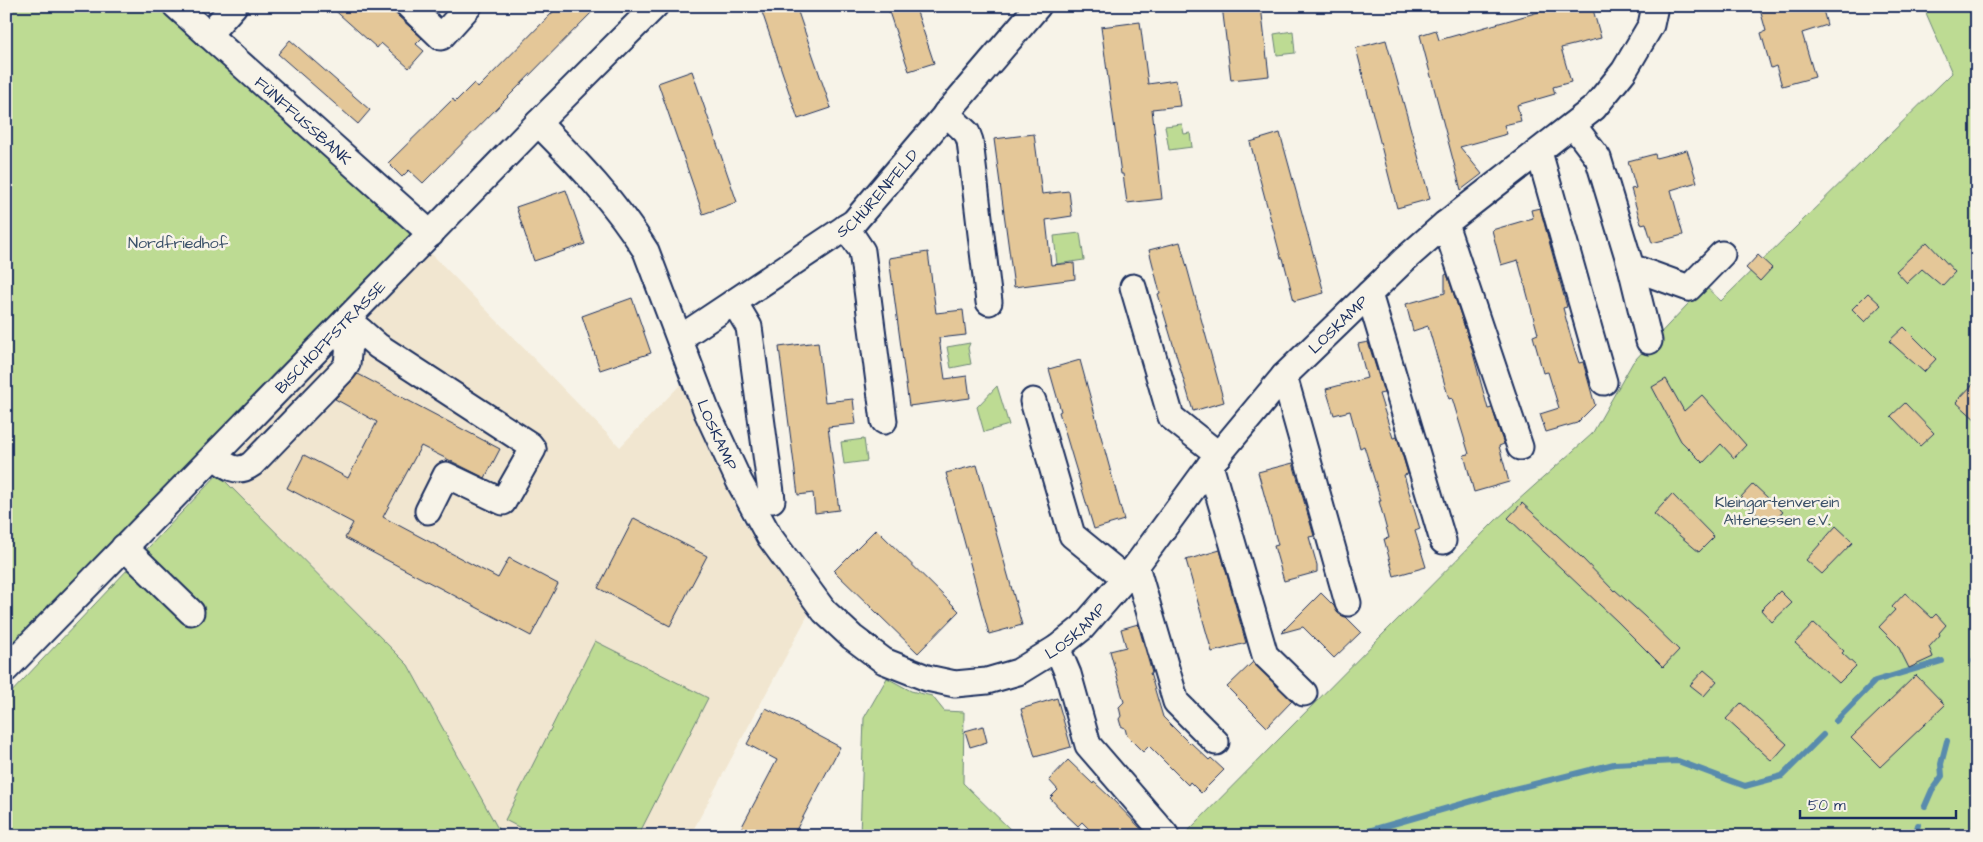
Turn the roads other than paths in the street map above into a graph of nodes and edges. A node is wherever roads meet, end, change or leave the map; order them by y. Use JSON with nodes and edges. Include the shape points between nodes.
{"nodes":[{"id":1,"x":176,"y":6,"type":"edge"},
{"id":2,"x":234,"y":6,"type":"edge"},
{"id":3,"x":409,"y":6,"type":"edge"},
{"id":4,"x":470,"y":6,"type":"edge"},
{"id":5,"x":655,"y":6,"type":"edge"},
{"id":6,"x":1038,"y":6,"type":"edge"},
{"id":7,"x":1655,"y":6,"type":"edge"},
{"id":8,"x":208,"y":36,"type":"junction"},
{"id":9,"x":946,"y":113,"type":"junction"},
{"id":10,"x":538,"y":122,"type":"junction"},
{"id":11,"x":1572,"y":126,"type":"junction"},
{"id":12,"x":1539,"y":152,"type":"junction"},
{"id":13,"x":1445,"y":224,"type":"junction"},
{"id":14,"x":846,"y":227,"type":"junction"},
{"id":15,"x":431,"y":234,"type":"junction"},
{"id":16,"x":1722,"y":254,"type":"dead end"},
{"id":17,"x":1631,"y":267,"type":"junction"},
{"id":18,"x":1133,"y":287,"type":"dead end"},
{"id":19,"x":1369,"y":294,"type":"junction"},
{"id":20,"x":734,"y":302,"type":"junction"},
{"id":21,"x":989,"y":302,"type":"dead end"},
{"id":22,"x":355,"y":325,"type":"junction"},
{"id":23,"x":680,"y":338,"type":"junction"},
{"id":24,"x":1649,"y":341,"type":"dead end"},
{"id":25,"x":1284,"y":376,"type":"junction"},
{"id":26,"x":1604,"y":382,"type":"dead end"},
{"id":27,"x":1034,"y":401,"type":"dead end"},
{"id":28,"x":884,"y":421,"type":"dead end"},
{"id":29,"x":1520,"y":447,"type":"dead end"},
{"id":30,"x":214,"y":456,"type":"junction"},
{"id":31,"x":1215,"y":460,"type":"junction"},
{"id":32,"x":772,"y":500,"type":"dead end"},
{"id":33,"x":428,"y":511,"type":"dead end"},
{"id":34,"x":1443,"y":541,"type":"dead end"},
{"id":35,"x":124,"y":547,"type":"junction"},
{"id":36,"x":1131,"y":573,"type":"junction"},
{"id":37,"x":1348,"y":603,"type":"dead end"},
{"id":38,"x":191,"y":612,"type":"dead end"},
{"id":39,"x":1057,"y":648,"type":"junction"},
{"id":40,"x":6,"y":669,"type":"edge"},
{"id":41,"x":1304,"y":693,"type":"dead end"},
{"id":42,"x":1216,"y":742,"type":"dead end"},
{"id":43,"x":1165,"y":834,"type":"dead end"}],
"edges":[{"from":1,"to":8,"type":"street","name":"FÜNFFUSSBANK"},
{"from":2,"to":8,"type":"street"},
{"from":3,"to":4,"type":"street","via":[[441,37]]},
{"from":5,"to":10,"type":"street","name":"BISCHOFFSTRASSE"},
{"from":6,"to":9,"type":"street","name":"SCHÜRENFELD"},
{"from":7,"to":11,"type":"street","name":"LOSKAMP","via":[[1651,25],[1624,71],[1594,108]]},
{"from":8,"to":15,"type":"street","name":"FÜNFFUSSBANK"},
{"from":9,"to":14,"type":"street","name":"SCHÜRENFELD","via":[[854,222]]},
{"from":9,"to":21,"type":"street","via":[[968,133],[970,140]]},
{"from":10,"to":15,"type":"street","name":"BISCHOFFSTRASSE"},
{"from":10,"to":23,"type":"street","name":"LOSKAMP","via":[[586,172],[631,227],[646,251]]},
{"from":11,"to":12,"type":"street","name":"LOSKAMP"},
{"from":11,"to":17,"type":"street","via":[[1598,158]]},
{"from":12,"to":13,"type":"street","name":"LOSKAMP"},
{"from":12,"to":26,"type":"street"},
{"from":13,"to":19,"type":"street","name":"LOSKAMP"},
{"from":13,"to":29,"type":"street"},
{"from":14,"to":20,"type":"street","name":"SCHÜRENFELD"},
{"from":14,"to":28,"type":"street","via":[[862,251]]},
{"from":15,"to":22,"type":"street","name":"BISCHOFFSTRASSE"},
{"from":16,"to":17,"type":"street","via":[[1689,288]]},
{"from":17,"to":24,"type":"street"},
{"from":18,"to":31,"type":"street","via":[[1170,417]]},
{"from":19,"to":25,"type":"street","name":"LOSKAMP"},
{"from":19,"to":34,"type":"street"},
{"from":20,"to":23,"type":"street","name":"SCHÜRENFELD"},
{"from":20,"to":32,"type":"street","via":[[749,327]]},
{"from":22,"to":30,"type":"street","name":"BISCHOFFSTRASSE"},
{"from":22,"to":30,"type":"street","via":[[343,370],[252,464],[244,469],[232,469]]},
{"from":22,"to":33,"type":"street","via":[[384,350],[534,449],[503,502],[446,475]]},
{"from":23,"to":39,"type":"street","name":"LOSKAMP","via":[[707,412],[757,516],[787,563],[824,611],[852,637],[884,661],[927,678],[955,684],[988,681],[1018,672]]},
{"from":25,"to":31,"type":"street","name":"LOSKAMP"},
{"from":25,"to":37,"type":"street"},
{"from":27,"to":36,"type":"street","via":[[1072,535]]},
{"from":30,"to":35,"type":"street","name":"BISCHOFFSTRASSE"},
{"from":31,"to":36,"type":"street","name":"LOSKAMP"},
{"from":31,"to":41,"type":"street","via":[[1266,655]]},
{"from":35,"to":38,"type":"street","via":[[157,595]]},
{"from":35,"to":40,"type":"street","name":"BISCHOFFSTRASSE"},
{"from":36,"to":39,"type":"street","name":"LOSKAMP","via":[[1082,628]]},
{"from":36,"to":42,"type":"street","via":[[1176,702]]},
{"from":39,"to":43,"type":"street","via":[[1068,674],[1088,745]]}]}
